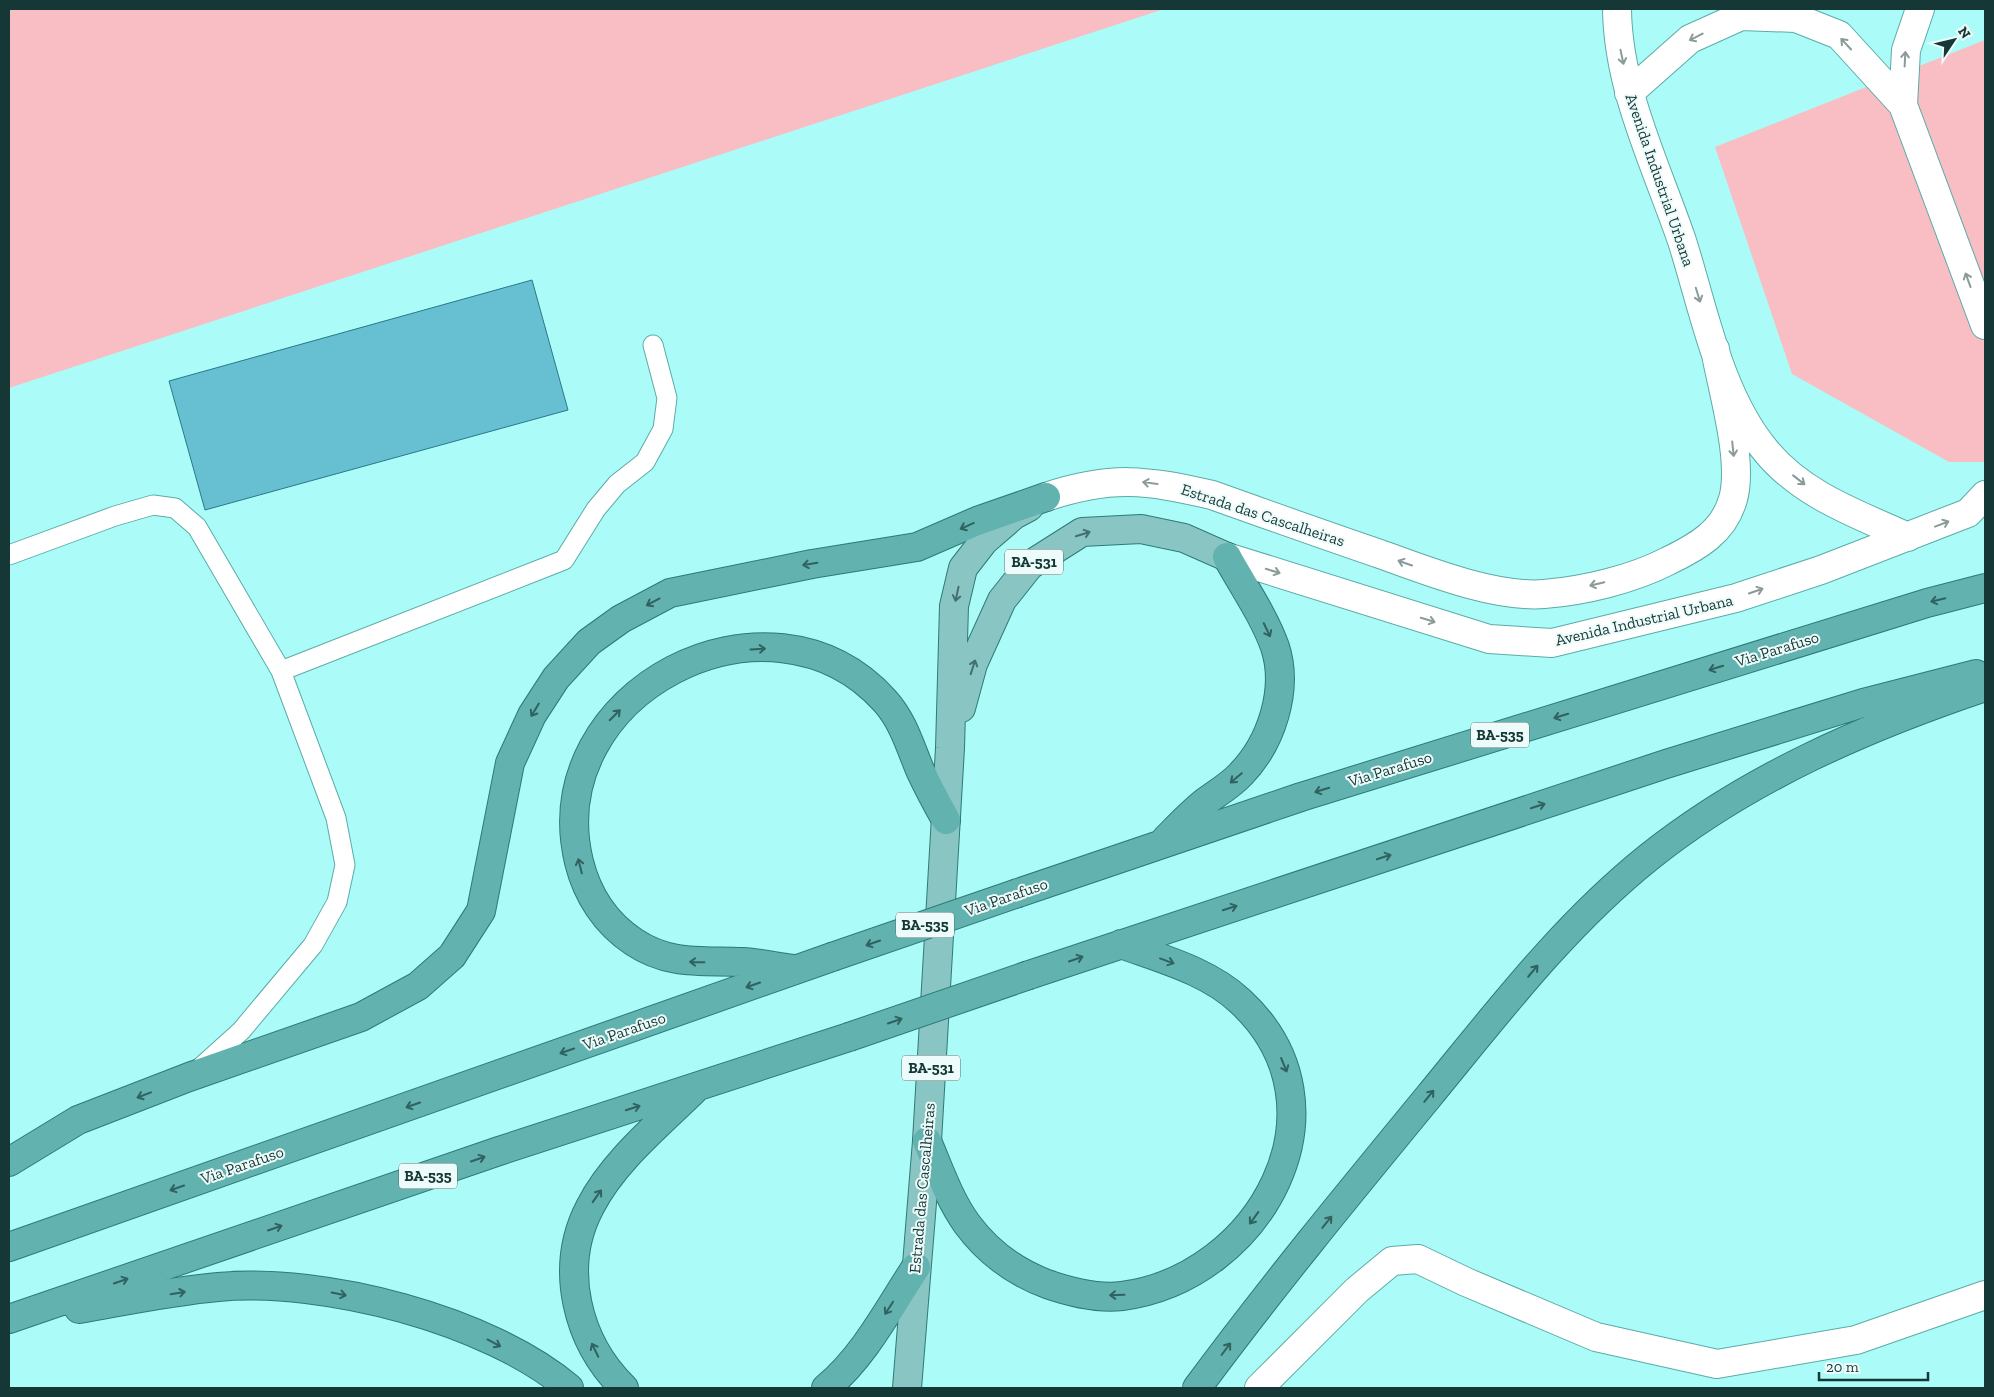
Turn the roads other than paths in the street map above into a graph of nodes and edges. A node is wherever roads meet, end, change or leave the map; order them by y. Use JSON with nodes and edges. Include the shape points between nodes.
{"nodes":[{"id":1,"x":1617,"y":9,"type":"edge"},
{"id":2,"x":1920,"y":9,"type":"edge"},
{"id":3,"x":1629,"y":93,"type":"junction"},
{"id":4,"x":1903,"y":105,"type":"junction"},
{"id":5,"x":1985,"y":325,"type":"edge"},
{"id":6,"x":654,"y":345,"type":"dead end"},
{"id":7,"x":1715,"y":349,"type":"junction"},
{"id":8,"x":1046,"y":498,"type":"junction"},
{"id":9,"x":1977,"y":504,"type":"edge"},
{"id":10,"x":1908,"y":537,"type":"junction"},
{"id":11,"x":9,"y":555,"type":"edge"},
{"id":12,"x":1227,"y":557,"type":"junction"},
{"id":13,"x":1985,"y":588,"type":"edge"},
{"id":14,"x":281,"y":670,"type":"junction"},
{"id":15,"x":1985,"y":671,"type":"edge"},
{"id":16,"x":1985,"y":687,"type":"edge"},
{"id":17,"x":950,"y":748,"type":"junction"},
{"id":18,"x":946,"y":820,"type":"junction"},
{"id":19,"x":1160,"y":845,"type":"junction"},
{"id":20,"x":1121,"y":944,"type":"junction"},
{"id":21,"x":798,"y":970,"type":"junction"},
{"id":22,"x":189,"y":1077,"type":"junction"},
{"id":23,"x":699,"y":1086,"type":"junction"},
{"id":24,"x":927,"y":1141,"type":"junction"},
{"id":25,"x":9,"y":1162,"type":"edge"},
{"id":26,"x":9,"y":1247,"type":"edge"},
{"id":27,"x":916,"y":1267,"type":"junction"},
{"id":28,"x":1985,"y":1295,"type":"edge"},
{"id":29,"x":9,"y":1319,"type":"edge"},
{"id":30,"x":570,"y":1388,"type":"edge"},
{"id":31,"x":624,"y":1388,"type":"edge"},
{"id":32,"x":826,"y":1388,"type":"edge"},
{"id":33,"x":907,"y":1388,"type":"edge"},
{"id":34,"x":1197,"y":1388,"type":"edge"},
{"id":35,"x":1259,"y":1388,"type":"edge"}],
"edges":[{"from":1,"to":3,"type":"street","name":"Avenida Industrial Urbana","one_way":true,"via":[[1617,35]]},
{"from":4,"to":2,"type":"street","one_way":true,"via":[[1906,50]]},
{"from":4,"to":3,"type":"street","one_way":true,"via":[[1839,35],[1796,18],[1741,16],[1690,39]]},
{"from":3,"to":7,"type":"street","name":"Avenida Industrial Urbana","one_way":true,"via":[[1682,242]]},
{"from":5,"to":4,"type":"street","one_way":true},
{"from":6,"to":14,"type":"lane","via":[[667,398],[663,429],[644,462],[617,484],[596,509],[564,560]]},
{"from":7,"to":8,"type":"street","name":"Estrada das Cascalheiras","one_way":true,"via":[[1734,447],[1734,498],[1724,523],[1706,541],[1644,573],[1544,594],[1504,592],[1436,574],[1212,496],[1176,487],[1138,481],[1108,482]]},
{"from":7,"to":10,"type":"street","one_way":true,"via":[[1743,418],[1767,452],[1818,495]]},
{"from":8,"to":17,"type":"main road","name":"Estrada das Cascalheiras","number":"BA-531","one_way":true,"via":[[1014,515],[984,541],[963,568],[954,606]]},
{"from":8,"to":22,"type":"highway","one_way":true,"via":[[977,521],[917,548],[812,564],[670,593],[621,620],[589,642],[556,678],[532,714],[510,763],[481,911],[452,956],[418,986],[362,1017]]},
{"from":10,"to":9,"type":"street","name":"Avenida Industrial Urbana","one_way":true},
{"from":12,"to":10,"type":"street","name":"Avenida Industrial Urbana","one_way":true,"via":[[1489,639],[1552,643],[1736,598]]},
{"from":11,"to":14,"type":"lane","via":[[153,505],[175,508],[197,527]]},
{"from":17,"to":12,"type":"main road","name":"Estrada das Cascalheiras","number":"BA-531","one_way":true,"via":[[974,664],[996,611],[1030,565],[1082,532],[1141,529],[1176,536]]},
{"from":12,"to":19,"type":"highway","one_way":true,"via":[[1275,649],[1279,681],[1276,713],[1262,746],[1241,774]]},
{"from":13,"to":19,"type":"highway","name":"Via Parafuso","number":"BA-535","one_way":true,"via":[[1927,603],[1311,794]]},
{"from":14,"to":22,"type":"lane","via":[[336,818],[345,865],[337,902],[314,945],[242,1031]]},
{"from":20,"to":15,"type":"highway","number":"BA-535","one_way":true,"via":[[1666,764],[1863,703]]},
{"from":34,"to":16,"type":"highway","one_way":true,"via":[[1256,1310],[1551,949],[1649,857],[1751,788],[1844,740]]},
{"from":17,"to":18,"type":"main road","name":"Estrada das Cascalheiras","number":"BA-531"},
{"from":21,"to":18,"type":"highway","one_way":true,"via":[[744,962],[689,962],[662,956],[634,942],[606,918],[585,885],[575,843],[574,802],[585,760],[609,721],[642,688],[684,663],[724,651],[777,648],[818,655],[855,673],[886,701],[905,729],[920,770]]},
{"from":18,"to":24,"type":"main road","name":"Estrada das Cascalheiras","number":"BA-531"},
{"from":19,"to":21,"type":"highway","name":"Via Parafuso","number":"BA-535","one_way":true,"bridge":true},
{"from":23,"to":20,"type":"highway","number":"BA-535","one_way":true,"bridge":true},
{"from":20,"to":24,"type":"highway","one_way":true,"via":[[1210,979],[1240,1001],[1264,1028],[1287,1072],[1291,1094],[1290,1123],[1288,1148],[1280,1172],[1266,1202],[1227,1249],[1205,1266],[1150,1291],[1120,1296],[1086,1295],[1057,1288],[1009,1265],[987,1246],[952,1200]]},
{"from":21,"to":26,"type":"highway","name":"Via Parafuso","number":"BA-535","one_way":true},
{"from":22,"to":25,"type":"highway","one_way":true,"via":[[78,1120]]},
{"from":29,"to":23,"type":"highway","number":"BA-535","one_way":true},
{"from":31,"to":23,"type":"highway","one_way":true,"via":[[598,1358],[581,1321],[574,1284],[580,1230],[590,1207],[613,1174]]},
{"from":24,"to":27,"type":"main road","name":"Estrada das Cascalheiras","number":"BA-531"},
{"from":27,"to":32,"type":"highway","one_way":true,"via":[[870,1338],[835,1382]]},
{"from":27,"to":33,"type":"main road","name":"Estrada das Cascalheiras","number":"BA-531"},
{"from":28,"to":35,"type":"street","via":[[1856,1340],[1717,1364],[1596,1338],[1418,1259],[1392,1261],[1357,1290]]},
{"from":29,"to":30,"type":"highway","one_way":true,"via":[[219,1287],[323,1291],[406,1308],[479,1335],[551,1373]]}]}
